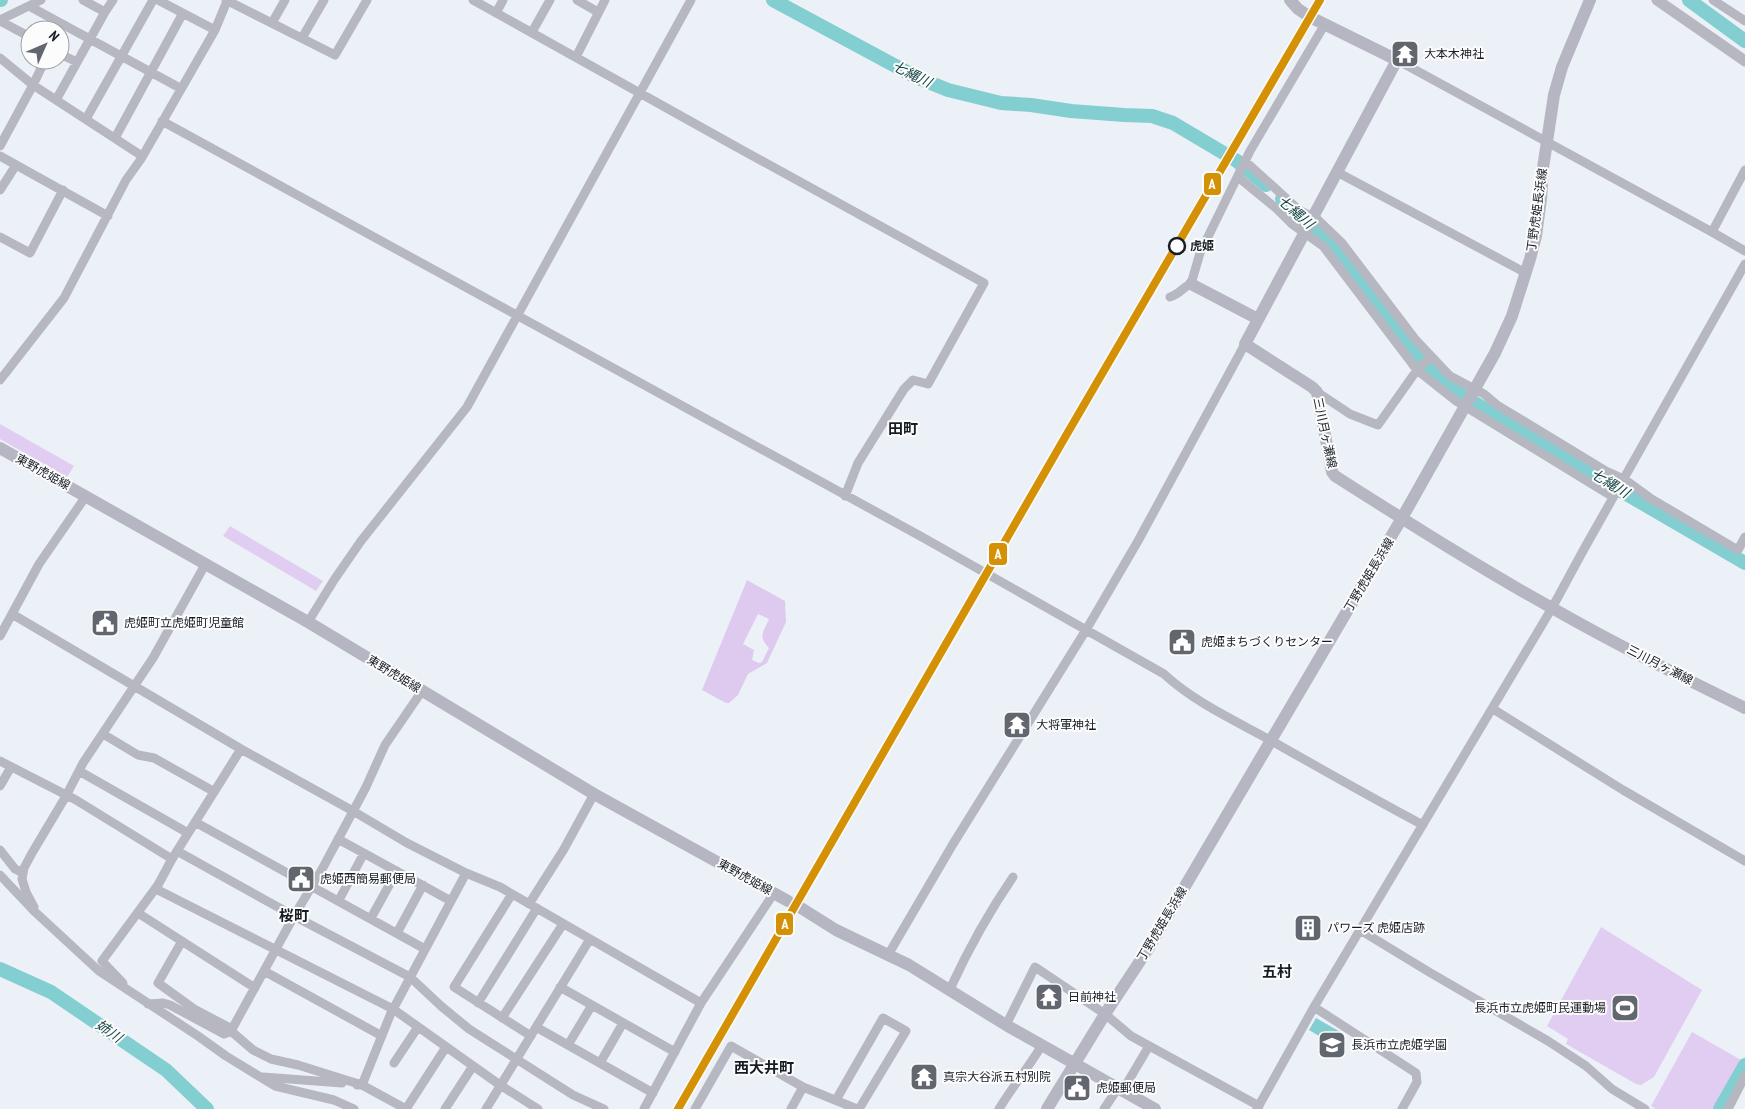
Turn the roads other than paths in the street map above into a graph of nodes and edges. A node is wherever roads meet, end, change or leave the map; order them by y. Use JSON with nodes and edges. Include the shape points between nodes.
{"nodes":[{"id":1,"x":41,"y":0,"type":"edge"},
{"id":2,"x":83,"y":0,"type":"edge"},
{"id":3,"x":113,"y":0,"type":"edge"},
{"id":4,"x":153,"y":0,"type":"edge"},
{"id":5,"x":158,"y":0,"type":"edge"},
{"id":6,"x":226,"y":0,"type":"edge"},
{"id":7,"x":285,"y":0,"type":"edge"},
{"id":8,"x":324,"y":0,"type":"edge"},
{"id":9,"x":367,"y":0,"type":"edge"},
{"id":10,"x":473,"y":0,"type":"edge"},
{"id":11,"x":503,"y":0,"type":"edge"},
{"id":12,"x":550,"y":0,"type":"edge"},
{"id":13,"x":578,"y":0,"type":"edge"},
{"id":14,"x":605,"y":0,"type":"edge"},
{"id":15,"x":691,"y":0,"type":"edge"},
{"id":16,"x":1290,"y":0,"type":"edge"},
{"id":17,"x":1590,"y":0,"type":"edge"},
{"id":18,"x":1657,"y":0,"type":"edge"},
{"id":19,"x":1713,"y":0,"type":"edge"},
{"id":20,"x":1730,"y":0,"type":"edge"},
{"id":21,"x":242,"y":4,"type":"edge"},
{"id":22,"x":29,"y":6,"type":"junction"},
{"id":23,"x":1722,"y":7,"type":"junction"},
{"id":24,"x":105,"y":12,"type":"junction"},
{"id":25,"x":183,"y":12,"type":"junction"},
{"id":26,"x":496,"y":12,"type":"junction"},
{"id":27,"x":598,"y":12,"type":"junction"},
{"id":28,"x":0,"y":20,"type":"edge"},
{"id":29,"x":1745,"y":21,"type":"edge"},
{"id":30,"x":272,"y":23,"type":"junction"},
{"id":31,"x":1325,"y":24,"type":"junction"},
{"id":32,"x":214,"y":30,"type":"junction"},
{"id":33,"x":20,"y":32,"type":"edge"},
{"id":34,"x":532,"y":32,"type":"junction"},
{"id":35,"x":302,"y":38,"type":"junction"},
{"id":36,"x":90,"y":39,"type":"junction"},
{"id":37,"x":120,"y":55,"type":"junction"},
{"id":38,"x":576,"y":57,"type":"junction"},
{"id":39,"x":0,"y":58,"type":"edge"},
{"id":40,"x":70,"y":59,"type":"edge"},
{"id":41,"x":1397,"y":60,"type":"junction"},
{"id":42,"x":1745,"y":61,"type":"edge"},
{"id":43,"x":77,"y":62,"type":"junction"},
{"id":44,"x":40,"y":70,"type":"edge"},
{"id":45,"x":151,"y":72,"type":"junction"},
{"id":46,"x":33,"y":85,"type":"junction"},
{"id":47,"x":180,"y":88,"type":"junction"},
{"id":48,"x":640,"y":93,"type":"junction"},
{"id":49,"x":56,"y":100,"type":"junction"},
{"id":50,"x":86,"y":119,"type":"junction"},
{"id":51,"x":162,"y":121,"type":"junction"},
{"id":52,"x":115,"y":138,"type":"junction"},
{"id":53,"x":1547,"y":142,"type":"junction"},
{"id":54,"x":0,"y":146,"type":"edge"},
{"id":55,"x":0,"y":156,"type":"edge"},
{"id":56,"x":142,"y":156,"type":"junction"},
{"id":57,"x":1245,"y":161,"type":"junction"},
{"id":58,"x":16,"y":165,"type":"junction"},
{"id":59,"x":1745,"y":170,"type":"edge"},
{"id":60,"x":1337,"y":172,"type":"junction"},
{"id":61,"x":1238,"y":177,"type":"junction"},
{"id":62,"x":0,"y":190,"type":"edge"},
{"id":63,"x":62,"y":190,"type":"junction"},
{"id":64,"x":108,"y":216,"type":"junction"},
{"id":65,"x":1313,"y":217,"type":"junction"},
{"id":66,"x":1712,"y":232,"type":"junction"},
{"id":67,"x":1304,"y":233,"type":"junction"},
{"id":68,"x":0,"y":237,"type":"edge"},
{"id":69,"x":1745,"y":251,"type":"edge"},
{"id":70,"x":1745,"y":264,"type":"edge"},
{"id":71,"x":1526,"y":273,"type":"junction"},
{"id":72,"x":1191,"y":284,"type":"junction"},
{"id":73,"x":1170,"y":297,"type":"dead end"},
{"id":74,"x":518,"y":315,"type":"junction"},
{"id":75,"x":1258,"y":319,"type":"junction"},
{"id":76,"x":1245,"y":344,"type":"junction"},
{"id":77,"x":1431,"y":356,"type":"junction"},
{"id":78,"x":1417,"y":370,"type":"junction"},
{"id":79,"x":0,"y":380,"type":"edge"},
{"id":80,"x":1474,"y":390,"type":"junction"},
{"id":81,"x":1316,"y":392,"type":"junction"},
{"id":82,"x":1465,"y":405,"type":"junction"},
{"id":83,"x":0,"y":448,"type":"edge"},
{"id":84,"x":1624,"y":479,"type":"junction"},
{"id":85,"x":86,"y":496,"type":"junction"},
{"id":86,"x":845,"y":496,"type":"junction"},
{"id":87,"x":1613,"y":498,"type":"junction"},
{"id":88,"x":1402,"y":518,"type":"junction"},
{"id":89,"x":1745,"y":537,"type":"edge"},
{"id":90,"x":1742,"y":552,"type":"edge"},
{"id":91,"x":206,"y":563,"type":"junction"},
{"id":92,"x":1552,"y":608,"type":"junction"},
{"id":93,"x":12,"y":614,"type":"junction"},
{"id":94,"x":308,"y":622,"type":"junction"},
{"id":95,"x":1086,"y":630,"type":"junction"},
{"id":96,"x":0,"y":636,"type":"edge"},
{"id":97,"x":135,"y":687,"type":"junction"},
{"id":98,"x":422,"y":691,"type":"junction"},
{"id":99,"x":1745,"y":708,"type":"edge"},
{"id":100,"x":1493,"y":709,"type":"junction"},
{"id":101,"x":103,"y":734,"type":"junction"},
{"id":102,"x":1271,"y":740,"type":"junction"},
{"id":103,"x":241,"y":749,"type":"junction"},
{"id":104,"x":0,"y":761,"type":"edge"},
{"id":105,"x":11,"y":767,"type":"junction"},
{"id":106,"x":79,"y":771,"type":"junction"},
{"id":107,"x":0,"y":786,"type":"edge"},
{"id":108,"x":214,"y":791,"type":"junction"},
{"id":109,"x":594,"y":794,"type":"junction"},
{"id":110,"x":66,"y":796,"type":"junction"},
{"id":111,"x":353,"y":811,"type":"junction"},
{"id":112,"x":195,"y":822,"type":"junction"},
{"id":113,"x":1423,"y":825,"type":"junction"},
{"id":114,"x":188,"y":833,"type":"junction"},
{"id":115,"x":338,"y":839,"type":"junction"},
{"id":116,"x":0,"y":850,"type":"edge"},
{"id":117,"x":364,"y":853,"type":"junction"},
{"id":118,"x":175,"y":855,"type":"junction"},
{"id":119,"x":1745,"y":861,"type":"edge"},
{"id":120,"x":397,"y":871,"type":"junction"},
{"id":121,"x":23,"y":873,"type":"junction"},
{"id":122,"x":466,"y":873,"type":"junction"},
{"id":123,"x":0,"y":875,"type":"edge"},
{"id":124,"x":1013,"y":876,"type":"dead end"},
{"id":125,"x":423,"y":885,"type":"junction"},
{"id":126,"x":313,"y":886,"type":"junction"},
{"id":127,"x":156,"y":889,"type":"junction"},
{"id":128,"x":774,"y":893,"type":"junction"},
{"id":129,"x":512,"y":894,"type":"junction"},
{"id":130,"x":339,"y":900,"type":"junction"},
{"id":131,"x":451,"y":901,"type":"junction"},
{"id":132,"x":788,"y":901,"type":"dead end"},
{"id":133,"x":533,"y":906,"type":"junction"},
{"id":134,"x":801,"y":908,"type":"dead end"},
{"id":135,"x":138,"y":913,"type":"junction"},
{"id":136,"x":38,"y":914,"type":"junction"},
{"id":137,"x":294,"y":916,"type":"junction"},
{"id":138,"x":371,"y":918,"type":"junction"},
{"id":139,"x":563,"y":924,"type":"junction"},
{"id":140,"x":1360,"y":930,"type":"junction"},
{"id":141,"x":397,"y":933,"type":"junction"},
{"id":142,"x":590,"y":939,"type":"junction"},
{"id":143,"x":182,"y":941,"type":"junction"},
{"id":144,"x":425,"y":949,"type":"junction"},
{"id":145,"x":275,"y":950,"type":"junction"},
{"id":146,"x":888,"y":955,"type":"junction"},
{"id":147,"x":264,"y":971,"type":"junction"},
{"id":148,"x":410,"y":977,"type":"junction"},
{"id":149,"x":560,"y":987,"type":"junction"},
{"id":150,"x":255,"y":988,"type":"junction"},
{"id":151,"x":950,"y":990,"type":"junction"},
{"id":152,"x":130,"y":992,"type":"junction"},
{"id":153,"x":478,"y":1003,"type":"junction"},
{"id":154,"x":701,"y":1003,"type":"junction"},
{"id":155,"x":148,"y":1004,"type":"junction"},
{"id":156,"x":592,"y":1005,"type":"junction"},
{"id":157,"x":1314,"y":1007,"type":"junction"},
{"id":158,"x":393,"y":1009,"type":"junction"},
{"id":159,"x":1105,"y":1014,"type":"junction"},
{"id":160,"x":502,"y":1018,"type":"junction"},
{"id":161,"x":623,"y":1023,"type":"junction"},
{"id":162,"x":1006,"y":1025,"type":"junction"},
{"id":163,"x":536,"y":1026,"type":"junction"},
{"id":164,"x":418,"y":1027,"type":"junction"},
{"id":165,"x":231,"y":1030,"type":"junction"},
{"id":166,"x":382,"y":1036,"type":"junction"},
{"id":167,"x":530,"y":1036,"type":"junction"},
{"id":168,"x":568,"y":1045,"type":"junction"},
{"id":169,"x":1042,"y":1045,"type":"junction"},
{"id":170,"x":1149,"y":1046,"type":"junction"},
{"id":171,"x":446,"y":1047,"type":"junction"},
{"id":172,"x":675,"y":1052,"type":"junction"},
{"id":173,"x":517,"y":1058,"type":"junction"},
{"id":174,"x":394,"y":1063,"type":"dead end"},
{"id":175,"x":600,"y":1063,"type":"junction"},
{"id":176,"x":1075,"y":1064,"type":"junction"},
{"id":177,"x":472,"y":1066,"type":"junction"},
{"id":178,"x":1745,"y":1076,"type":"edge"},
{"id":179,"x":260,"y":1077,"type":"junction"},
{"id":180,"x":362,"y":1085,"type":"junction"},
{"id":181,"x":500,"y":1086,"type":"junction"},
{"id":182,"x":803,"y":1087,"type":"junction"},
{"id":183,"x":1120,"y":1089,"type":"junction"},
{"id":184,"x":653,"y":1093,"type":"junction"},
{"id":185,"x":836,"y":1100,"type":"junction"},
{"id":186,"x":1258,"y":1107,"type":"edge"},
{"id":187,"x":354,"y":1109,"type":"edge"},
{"id":188,"x":406,"y":1109,"type":"edge"},
{"id":189,"x":445,"y":1109,"type":"edge"},
{"id":190,"x":487,"y":1109,"type":"edge"},
{"id":191,"x":538,"y":1109,"type":"edge"},
{"id":192,"x":604,"y":1109,"type":"edge"},
{"id":193,"x":644,"y":1109,"type":"edge"},
{"id":194,"x":695,"y":1109,"type":"edge"},
{"id":195,"x":792,"y":1109,"type":"edge"},
{"id":196,"x":858,"y":1109,"type":"edge"},
{"id":197,"x":999,"y":1109,"type":"edge"},
{"id":198,"x":1047,"y":1109,"type":"edge"},
{"id":199,"x":1104,"y":1109,"type":"edge"},
{"id":200,"x":1155,"y":1109,"type":"edge"},
{"id":201,"x":1402,"y":1109,"type":"edge"},
{"id":202,"x":1645,"y":1109,"type":"edge"},
{"id":203,"x":1728,"y":1109,"type":"edge"}],
"edges":[{"from":1,"to":22,"type":"street"},
{"from":2,"to":24,"type":"street"},
{"from":3,"to":24,"type":"street"},
{"from":4,"to":37,"type":"street"},
{"from":5,"to":25,"type":"street"},
{"from":6,"to":21,"type":"street"},
{"from":6,"to":32,"type":"street"},
{"from":7,"to":30,"type":"street"},
{"from":8,"to":35,"type":"street"},
{"from":9,"to":35,"type":"street","via":[[336,55]]},
{"from":10,"to":26,"type":"street"},
{"from":11,"to":26,"type":"street"},
{"from":12,"to":34,"type":"street"},
{"from":13,"to":27,"type":"street"},
{"from":14,"to":27,"type":"street"},
{"from":15,"to":48,"type":"street"},
{"from":16,"to":31,"type":"main road","via":[[1302,12]]},
{"from":17,"to":53,"type":"main road","name":"丁野虎姫長浜線","via":[[1562,67]]},
{"from":18,"to":42,"type":"street"},
{"from":19,"to":23,"type":"street"},
{"from":20,"to":23,"type":"street"},
{"from":21,"to":30,"type":"street"},
{"from":22,"to":28,"type":"street"},
{"from":22,"to":36,"type":"street"},
{"from":23,"to":29,"type":"street"},
{"from":24,"to":36,"type":"street"},
{"from":25,"to":32,"type":"street"},
{"from":25,"to":45,"type":"street"},
{"from":26,"to":34,"type":"street"},
{"from":27,"to":38,"type":"street"},
{"from":28,"to":33,"type":"street"},
{"from":30,"to":35,"type":"street"},
{"from":31,"to":41,"type":"main road"},
{"from":31,"to":57,"type":"street"},
{"from":32,"to":47,"type":"street"},
{"from":34,"to":38,"type":"street"},
{"from":36,"to":37,"type":"street"},
{"from":36,"to":43,"type":"street"},
{"from":37,"to":45,"type":"street"},
{"from":37,"to":50,"type":"street"},
{"from":38,"to":48,"type":"street"},
{"from":39,"to":46,"type":"street"},
{"from":40,"to":43,"type":"street"},
{"from":41,"to":53,"type":"street"},
{"from":41,"to":60,"type":"main road"},
{"from":43,"to":49,"type":"street"},
{"from":44,"to":46,"type":"street"},
{"from":45,"to":47,"type":"street"},
{"from":45,"to":52,"type":"street"},
{"from":46,"to":49,"type":"street"},
{"from":46,"to":54,"type":"street"},
{"from":47,"to":51,"type":"street"},
{"from":48,"to":74,"type":"street"},
{"from":48,"to":86,"type":"street","via":[[984,283],[928,384],[913,380],[904,388],[858,463]]},
{"from":49,"to":50,"type":"street"},
{"from":50,"to":52,"type":"street"},
{"from":51,"to":56,"type":"street"},
{"from":51,"to":74,"type":"street"},
{"from":52,"to":56,"type":"street"},
{"from":53,"to":66,"type":"street"},
{"from":53,"to":71,"type":"main road","name":"丁野虎姫長浜線","via":[[1536,236]]},
{"from":55,"to":58,"type":"street"},
{"from":56,"to":64,"type":"street"},
{"from":57,"to":61,"type":"street"},
{"from":57,"to":65,"type":"street","via":[[1299,210]]},
{"from":58,"to":62,"type":"street"},
{"from":58,"to":63,"type":"street"},
{"from":59,"to":66,"type":"street"},
{"from":60,"to":65,"type":"main road"},
{"from":60,"to":71,"type":"street"},
{"from":61,"to":67,"type":"street"},
{"from":61,"to":72,"type":"street","via":[[1200,253]]},
{"from":63,"to":64,"type":"street"},
{"from":63,"to":68,"type":"street","via":[[30,253]]},
{"from":64,"to":79,"type":"street","via":[[64,298]]},
{"from":65,"to":67,"type":"main road"},
{"from":65,"to":77,"type":"street","via":[[1342,243]]},
{"from":66,"to":69,"type":"street"},
{"from":67,"to":75,"type":"main road"},
{"from":67,"to":78,"type":"street","via":[[1323,246]]},
{"from":70,"to":84,"type":"street"},
{"from":71,"to":80,"type":"main road","name":"丁野虎姫長浜線","via":[[1512,316]]},
{"from":72,"to":73,"type":"street"},
{"from":72,"to":75,"type":"main road"},
{"from":74,"to":86,"type":"street"},
{"from":74,"to":94,"type":"street","via":[[467,407],[361,541]]},
{"from":75,"to":76,"type":"main road"},
{"from":76,"to":81,"type":"main road","name":"三川月ヶ瀬線"},
{"from":76,"to":95,"type":"street"},
{"from":77,"to":78,"type":"street"},
{"from":77,"to":80,"type":"street","via":[[1450,376]]},
{"from":78,"to":81,"type":"street","via":[[1378,425],[1350,414]]},
{"from":78,"to":82,"type":"street"},
{"from":80,"to":82,"type":"main road","name":"丁野虎姫長浜線"},
{"from":80,"to":84,"type":"street"},
{"from":81,"to":88,"type":"main road","name":"三川月ヶ瀬線","via":[[1332,472]]},
{"from":82,"to":87,"type":"street"},
{"from":82,"to":88,"type":"main road","name":"丁野虎姫長浜線"},
{"from":83,"to":85,"type":"main road","name":"東野虎姫線"},
{"from":84,"to":87,"type":"street"},
{"from":84,"to":90,"type":"street"},
{"from":85,"to":91,"type":"main road","name":"東野虎姫線"},
{"from":85,"to":93,"type":"street","via":[[39,564]]},
{"from":86,"to":95,"type":"street"},
{"from":87,"to":92,"type":"street"},
{"from":88,"to":92,"type":"main road","name":"三川月ヶ瀬線"},
{"from":88,"to":102,"type":"main road","name":"丁野虎姫長浜線"},
{"from":89,"to":90,"type":"street"},
{"from":91,"to":94,"type":"main road","name":"東野虎姫線"},
{"from":91,"to":97,"type":"street"},
{"from":92,"to":99,"type":"main road","name":"三川月ヶ瀬線"},
{"from":92,"to":100,"type":"street"},
{"from":93,"to":96,"type":"street"},
{"from":93,"to":97,"type":"street"},
{"from":94,"to":98,"type":"main road","name":"東野虎姫線"},
{"from":95,"to":102,"type":"street"},
{"from":95,"to":146,"type":"street"},
{"from":97,"to":101,"type":"street"},
{"from":97,"to":103,"type":"street"},
{"from":98,"to":109,"type":"main road","name":"東野虎姫線"},
{"from":98,"to":111,"type":"street","via":[[385,746]]},
{"from":100,"to":113,"type":"street"},
{"from":100,"to":119,"type":"street"},
{"from":101,"to":106,"type":"street"},
{"from":101,"to":108,"type":"street","via":[[138,755],[154,758]]},
{"from":102,"to":113,"type":"street"},
{"from":102,"to":159,"type":"main road","name":"丁野虎姫長浜線","via":[[1148,949]]},
{"from":103,"to":108,"type":"street"},
{"from":103,"to":111,"type":"street"},
{"from":104,"to":105,"type":"street"},
{"from":105,"to":107,"type":"street"},
{"from":105,"to":110,"type":"street"},
{"from":106,"to":110,"type":"street"},
{"from":106,"to":114,"type":"street"},
{"from":108,"to":112,"type":"street"},
{"from":109,"to":128,"type":"main road","name":"東野虎姫線"},
{"from":109,"to":133,"type":"street"},
{"from":110,"to":118,"type":"street"},
{"from":110,"to":121,"type":"street"},
{"from":111,"to":115,"type":"street"},
{"from":111,"to":122,"type":"street"},
{"from":112,"to":114,"type":"street"},
{"from":112,"to":126,"type":"street"},
{"from":113,"to":140,"type":"street"},
{"from":114,"to":118,"type":"street"},
{"from":115,"to":117,"type":"street"},
{"from":115,"to":126,"type":"street"},
{"from":116,"to":121,"type":"street","via":[[15,869]]},
{"from":117,"to":120,"type":"street"},
{"from":117,"to":130,"type":"street"},
{"from":118,"to":127,"type":"street"},
{"from":118,"to":137,"type":"street"},
{"from":120,"to":125,"type":"street"},
{"from":120,"to":138,"type":"street"},
{"from":121,"to":136,"type":"street","via":[[26,892]]},
{"from":122,"to":129,"type":"street"},
{"from":122,"to":131,"type":"street"},
{"from":123,"to":136,"type":"street"},
{"from":124,"to":151,"type":"street","via":[[988,915]]},
{"from":125,"to":131,"type":"street"},
{"from":125,"to":141,"type":"street"},
{"from":126,"to":130,"type":"street"},
{"from":126,"to":137,"type":"street"},
{"from":127,"to":135,"type":"street"},
{"from":127,"to":145,"type":"street"},
{"from":128,"to":132,"type":"main road","name":"東野虎姫線"},
{"from":128,"to":154,"type":"street"},
{"from":129,"to":133,"type":"street"},
{"from":129,"to":153,"type":"street","via":[[454,987]]},
{"from":130,"to":138,"type":"street"},
{"from":131,"to":144,"type":"street"},
{"from":133,"to":139,"type":"street"},
{"from":133,"to":153,"type":"street"},
{"from":134,"to":146,"type":"main road","via":[[836,930]]},
{"from":135,"to":143,"type":"street"},
{"from":135,"to":152,"type":"street","via":[[102,961]]},
{"from":136,"to":152,"type":"street","via":[[99,971]]},
{"from":137,"to":145,"type":"street"},
{"from":137,"to":148,"type":"street"},
{"from":138,"to":141,"type":"street"},
{"from":139,"to":142,"type":"street"},
{"from":139,"to":160,"type":"street"},
{"from":140,"to":157,"type":"street"},
{"from":140,"to":202,"type":"street","via":[[1548,1040],[1567,1057],[1586,1066],[1600,1084]]},
{"from":141,"to":144,"type":"street"},
{"from":142,"to":149,"type":"street"},
{"from":142,"to":154,"type":"street"},
{"from":143,"to":150,"type":"street"},
{"from":143,"to":165,"type":"street","via":[[158,982],[194,1009]]},
{"from":144,"to":148,"type":"street"},
{"from":145,"to":147,"type":"street"},
{"from":145,"to":158,"type":"street"},
{"from":146,"to":151,"type":"main road"},
{"from":147,"to":150,"type":"street"},
{"from":147,"to":166,"type":"street"},
{"from":148,"to":158,"type":"street"},
{"from":148,"to":173,"type":"street","via":[[470,1028]]},
{"from":149,"to":156,"type":"street"},
{"from":149,"to":163,"type":"street"},
{"from":150,"to":165,"type":"street"},
{"from":151,"to":162,"type":"main road"},
{"from":152,"to":155,"type":"street"},
{"from":153,"to":160,"type":"street"},
{"from":154,"to":172,"type":"street"},
{"from":155,"to":165,"type":"street","via":[[163,1002],[224,1034]]},
{"from":155,"to":179,"type":"street"},
{"from":156,"to":161,"type":"street"},
{"from":156,"to":168,"type":"street"},
{"from":157,"to":186,"type":"street"},
{"from":157,"to":201,"type":"street","via":[[1416,1073],[1417,1082]]},
{"from":158,"to":164,"type":"street"},
{"from":158,"to":166,"type":"street"},
{"from":159,"to":162,"type":"street","via":[[1035,967]]},
{"from":159,"to":170,"type":"street"},
{"from":159,"to":176,"type":"main road","name":"丁野虎姫長浜線"},
{"from":160,"to":167,"type":"street"},
{"from":161,"to":172,"type":"street"},
{"from":161,"to":175,"type":"street"},
{"from":162,"to":169,"type":"main road"},
{"from":163,"to":167,"type":"street"},
{"from":163,"to":168,"type":"street"},
{"from":164,"to":171,"type":"street"},
{"from":164,"to":174,"type":"street"},
{"from":165,"to":180,"type":"street","via":[[253,1050],[271,1059]]},
{"from":166,"to":180,"type":"street"},
{"from":167,"to":173,"type":"street"},
{"from":168,"to":175,"type":"street"},
{"from":169,"to":176,"type":"main road"},
{"from":169,"to":197,"type":"street"},
{"from":170,"to":183,"type":"street"},
{"from":170,"to":186,"type":"street"},
{"from":171,"to":177,"type":"street"},
{"from":171,"to":188,"type":"street"},
{"from":172,"to":184,"type":"street"},
{"from":173,"to":181,"type":"street"},
{"from":173,"to":192,"type":"street","via":[[573,1095]]},
{"from":175,"to":184,"type":"street"},
{"from":176,"to":183,"type":"main road"},
{"from":176,"to":198,"type":"main road","name":"丁野虎姫長浜線"},
{"from":177,"to":181,"type":"street"},
{"from":177,"to":189,"type":"street"},
{"from":178,"to":203,"type":"street"},
{"from":179,"to":180,"type":"street"},
{"from":179,"to":187,"type":"street","via":[[275,1086],[334,1100]]},
{"from":180,"to":188,"type":"street"},
{"from":181,"to":190,"type":"street"},
{"from":181,"to":191,"type":"street"},
{"from":182,"to":185,"type":"street"},
{"from":182,"to":194,"type":"street","via":[[731,1046]]},
{"from":182,"to":195,"type":"street"},
{"from":183,"to":199,"type":"street"},
{"from":183,"to":200,"type":"main road"},
{"from":184,"to":193,"type":"street"},
{"from":185,"to":196,"type":"street"},
{"from":185,"to":196,"type":"street","via":[[883,1018],[906,1031]]}]}
